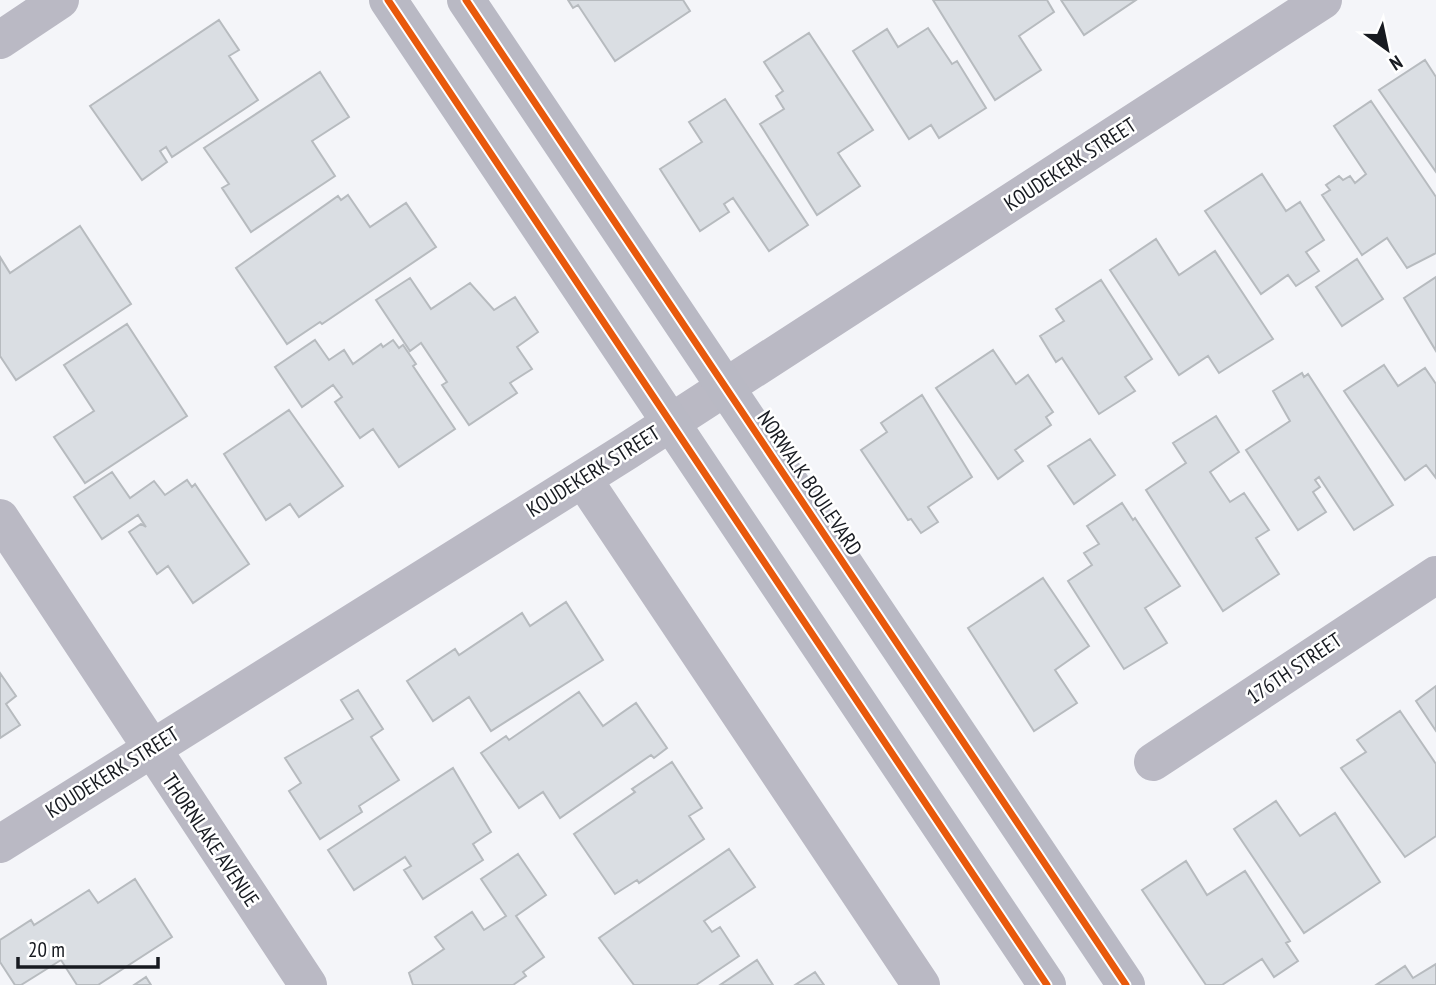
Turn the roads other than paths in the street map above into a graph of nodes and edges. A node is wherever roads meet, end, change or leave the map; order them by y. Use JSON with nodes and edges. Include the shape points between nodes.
{"nodes":[{"id":1,"x":60,"y":0,"type":"edge"},
{"id":2,"x":388,"y":0,"type":"edge"},
{"id":3,"x":466,"y":0,"type":"edge"},
{"id":4,"x":1323,"y":0,"type":"edge"},
{"id":5,"x":0,"y":40,"type":"edge"},
{"id":6,"x":726,"y":388,"type":"junction"},
{"id":7,"x":671,"y":422,"type":"junction"},
{"id":8,"x":583,"y":478,"type":"junction"},
{"id":9,"x":0,"y":518,"type":"edge"},
{"id":10,"x":1436,"y":575,"type":"edge"},
{"id":11,"x":149,"y":748,"type":"junction"},
{"id":12,"x":1153,"y":762,"type":"dead end"},
{"id":13,"x":0,"y":844,"type":"edge"},
{"id":14,"x":308,"y":985,"type":"edge"},
{"id":15,"x":921,"y":985,"type":"edge"},
{"id":16,"x":1047,"y":985,"type":"edge"},
{"id":17,"x":1126,"y":985,"type":"edge"}],
"edges":[{"from":1,"to":5,"type":"street"},
{"from":2,"to":7,"type":"main road"},
{"from":3,"to":6,"type":"main road","name":"NORWALK BOULEVARD"},
{"from":4,"to":6,"type":"street","name":"KOUDEKERK STREET"},
{"from":6,"to":7,"type":"street","name":"KOUDEKERK STREET"},
{"from":6,"to":17,"type":"main road","name":"NORWALK BOULEVARD"},
{"from":7,"to":8,"type":"street","name":"KOUDEKERK STREET"},
{"from":7,"to":16,"type":"main road"},
{"from":8,"to":11,"type":"street","name":"KOUDEKERK STREET"},
{"from":8,"to":15,"type":"street"},
{"from":9,"to":11,"type":"street","name":"THORNLAKE AVENUE"},
{"from":10,"to":12,"type":"street","name":"176TH STREET"},
{"from":11,"to":13,"type":"street","name":"KOUDEKERK STREET"},
{"from":11,"to":14,"type":"street","name":"THORNLAKE AVENUE"}]}
